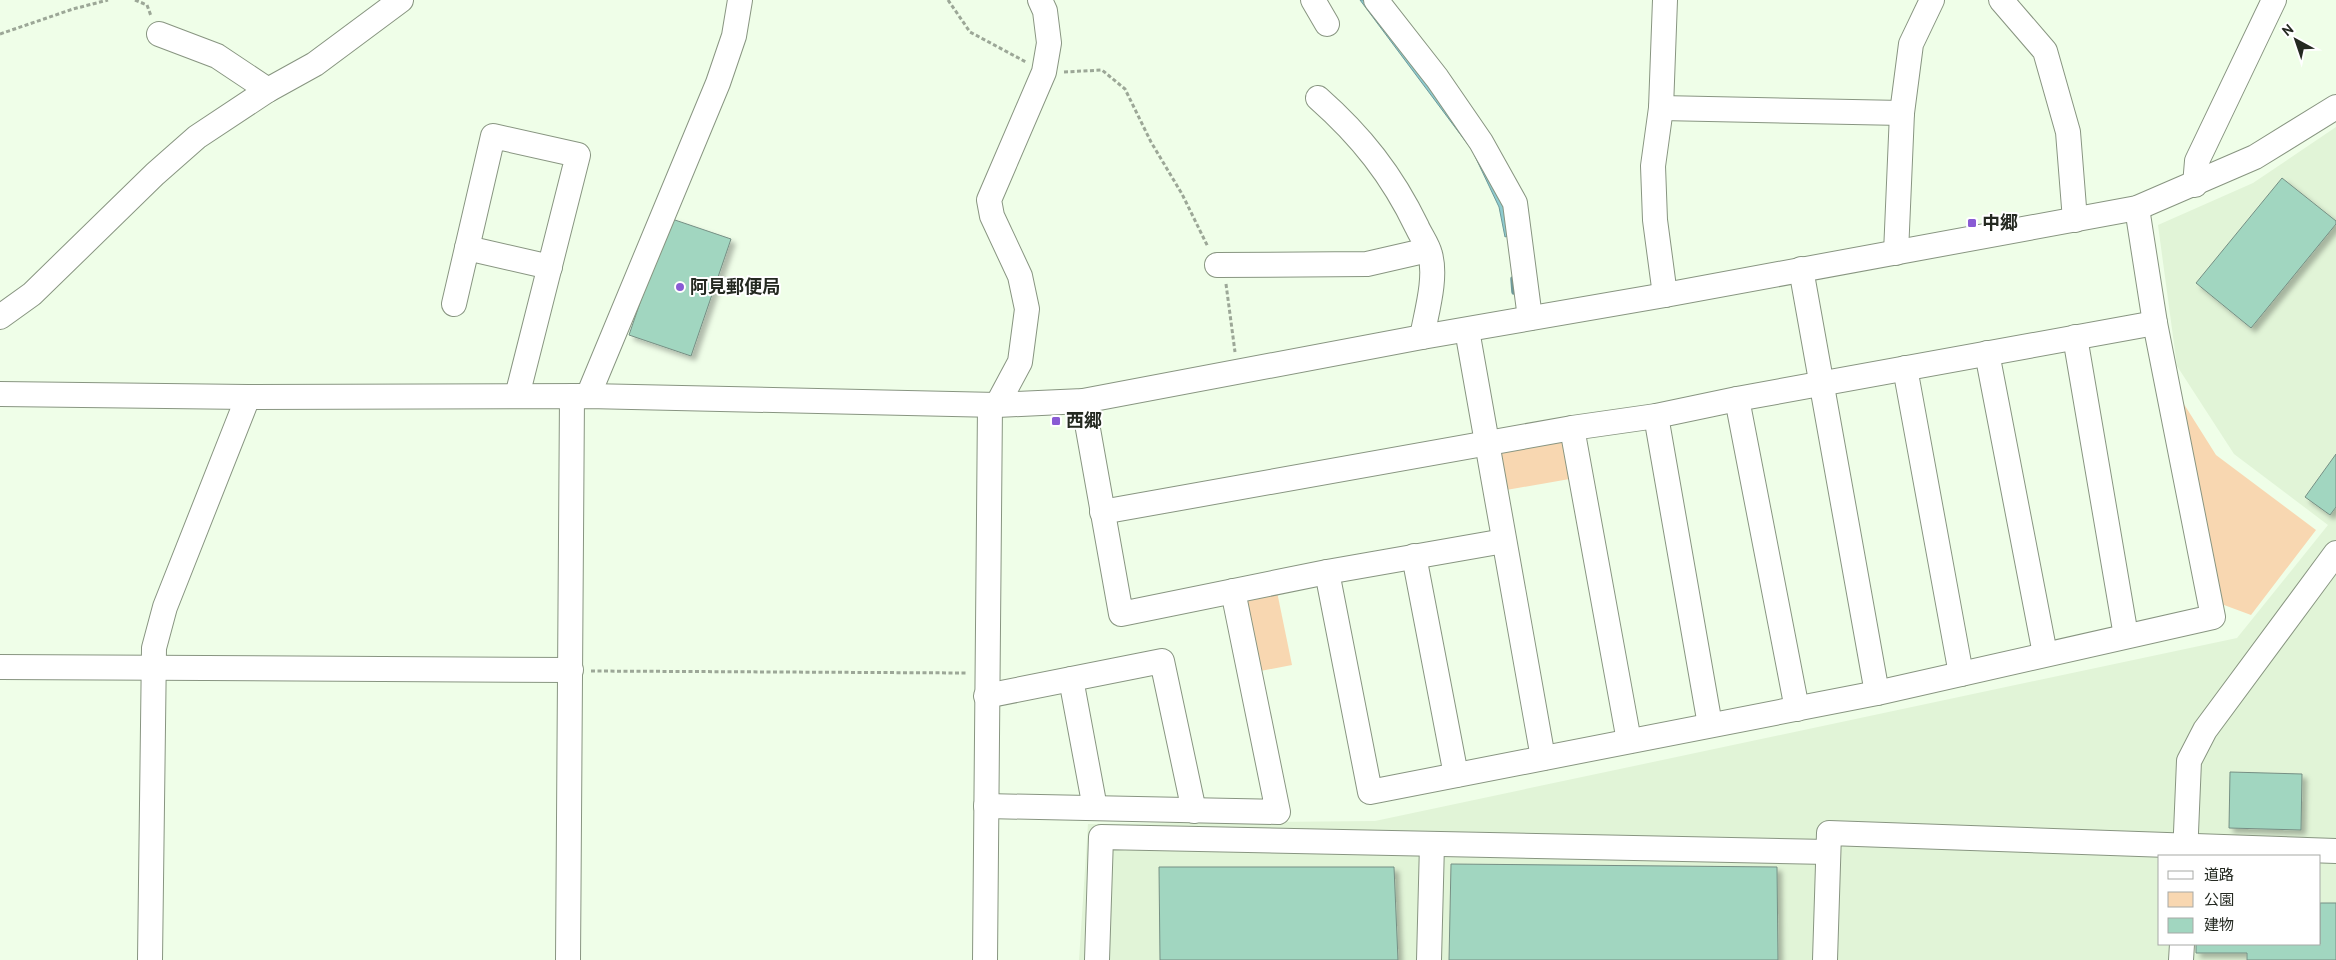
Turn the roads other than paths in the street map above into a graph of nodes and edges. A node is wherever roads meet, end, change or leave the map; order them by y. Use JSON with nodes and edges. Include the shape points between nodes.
{"nodes":[{"id":1,"x":401,"y":0,"type":"edge"},
{"id":2,"x":740,"y":0,"type":"edge"},
{"id":3,"x":1040,"y":0,"type":"edge"},
{"id":4,"x":1313,"y":0,"type":"edge"},
{"id":5,"x":1376,"y":0,"type":"edge"},
{"id":6,"x":1665,"y":0,"type":"edge"},
{"id":7,"x":1932,"y":0,"type":"edge"},
{"id":8,"x":2001,"y":0,"type":"edge"},
{"id":9,"x":2274,"y":0,"type":"edge"},
{"id":10,"x":371,"y":8,"type":"edge"},
{"id":11,"x":1327,"y":24,"type":"dead end"},
{"id":12,"x":159,"y":34,"type":"dead end"},
{"id":13,"x":268,"y":90,"type":"junction"},
{"id":14,"x":1318,"y":98,"type":"dead end"},
{"id":15,"x":2336,"y":107,"type":"edge"},
{"id":16,"x":1661,"y":108,"type":"junction"},
{"id":17,"x":1902,"y":113,"type":"junction"},
{"id":18,"x":2195,"y":185,"type":"junction"},
{"id":19,"x":2137,"y":208,"type":"junction"},
{"id":20,"x":2075,"y":220,"type":"junction"},
{"id":21,"x":467,"y":248,"type":"junction"},
{"id":22,"x":1428,"y":250,"type":"junction"},
{"id":23,"x":1896,"y":253,"type":"junction"},
{"id":24,"x":1217,"y":266,"type":"road end"},
{"id":25,"x":550,"y":267,"type":"junction"},
{"id":26,"x":1801,"y":269,"type":"junction"},
{"id":27,"x":1665,"y":295,"type":"junction"},
{"id":28,"x":454,"y":304,"type":"dead end"},
{"id":29,"x":0,"y":317,"type":"edge"},
{"id":30,"x":1530,"y":318,"type":"junction"},
{"id":31,"x":2155,"y":323,"type":"junction"},
{"id":32,"x":1467,"y":330,"type":"junction"},
{"id":33,"x":2075,"y":337,"type":"junction"},
{"id":34,"x":1422,"y":338,"type":"junction"},
{"id":35,"x":1987,"y":353,"type":"junction"},
{"id":36,"x":1906,"y":368,"type":"junction"},
{"id":37,"x":1820,"y":383,"type":"junction"},
{"id":38,"x":0,"y":394,"type":"edge"},
{"id":39,"x":517,"y":396,"type":"junction"},
{"id":40,"x":580,"y":396,"type":"junction"},
{"id":41,"x":248,"y":397,"type":"junction"},
{"id":42,"x":1737,"y":399,"type":"junction"},
{"id":43,"x":1083,"y":401,"type":"junction"},
{"id":44,"x":993,"y":405,"type":"junction"},
{"id":45,"x":1656,"y":416,"type":"junction"},
{"id":46,"x":1572,"y":428,"type":"junction"},
{"id":47,"x":1486,"y":444,"type":"junction"},
{"id":48,"x":1102,"y":512,"type":"junction"},
{"id":49,"x":1504,"y":540,"type":"junction"},
{"id":50,"x":2336,"y":553,"type":"edge"},
{"id":51,"x":1414,"y":556,"type":"junction"},
{"id":52,"x":1327,"y":572,"type":"junction"},
{"id":53,"x":1234,"y":591,"type":"junction"},
{"id":54,"x":2126,"y":636,"type":"junction"},
{"id":55,"x":2045,"y":654,"type":"junction"},
{"id":56,"x":0,"y":667,"type":"edge"},
{"id":57,"x":154,"y":668,"type":"junction"},
{"id":58,"x":571,"y":670,"type":"junction"},
{"id":59,"x":1960,"y":674,"type":"junction"},
{"id":60,"x":1072,"y":679,"type":"junction"},
{"id":61,"x":986,"y":685,"type":"junction"},
{"id":62,"x":1877,"y":693,"type":"junction"},
{"id":63,"x":1797,"y":709,"type":"junction"},
{"id":64,"x":1710,"y":725,"type":"junction"},
{"id":65,"x":1629,"y":741,"type":"junction"},
{"id":66,"x":1543,"y":758,"type":"junction"},
{"id":67,"x":1456,"y":776,"type":"junction"},
{"id":68,"x":986,"y":806,"type":"junction"},
{"id":69,"x":1095,"y":808,"type":"junction"},
{"id":70,"x":1194,"y":810,"type":"junction"},
{"id":71,"x":1432,"y":844,"type":"junction"},
{"id":72,"x":2185,"y":851,"type":"edge"},
{"id":73,"x":2336,"y":851,"type":"edge"},
{"id":74,"x":1828,"y":852,"type":"junction"},
{"id":75,"x":2182,"y":945,"type":"edge"},
{"id":76,"x":150,"y":960,"type":"edge"},
{"id":77,"x":568,"y":960,"type":"edge"},
{"id":78,"x":985,"y":960,"type":"edge"},
{"id":79,"x":1097,"y":960,"type":"edge"},
{"id":80,"x":1428,"y":960,"type":"edge"},
{"id":81,"x":1825,"y":960,"type":"edge"},
{"id":82,"x":2181,"y":960,"type":"edge"}],
"edges":[{"from":1,"to":10,"type":"street"},
{"from":2,"to":40,"type":"street","via":[[734,36],[718,83]]},
{"from":3,"to":44,"type":"street","via":[[1045,11],[1049,43],[1044,72],[989,200],[992,216],[1020,276],[1027,309],[1020,362]]},
{"from":4,"to":11,"type":"street"},
{"from":5,"to":30,"type":"street","via":[[1437,78],[1480,142],[1515,203]]},
{"from":6,"to":16,"type":"street"},
{"from":7,"to":17,"type":"street","via":[[1911,44]]},
{"from":8,"to":20,"type":"street","via":[[2045,51],[2068,132]]},
{"from":9,"to":18,"type":"street","via":[[2197,161]]},
{"from":10,"to":13,"type":"street","via":[[315,64]]},
{"from":12,"to":13,"type":"street","via":[[216,56]]},
{"from":13,"to":29,"type":"street","via":[[197,137],[32,294]]},
{"from":14,"to":22,"type":"street","via":[[1346,123],[1376,158],[1402,195]]},
{"from":15,"to":18,"type":"street","via":[[2255,157]]},
{"from":16,"to":17,"type":"street"},
{"from":16,"to":27,"type":"street","via":[[1653,166],[1655,220]]},
{"from":17,"to":23,"type":"street"},
{"from":18,"to":19,"type":"street"},
{"from":19,"to":20,"type":"street"},
{"from":19,"to":31,"type":"street"},
{"from":20,"to":23,"type":"street"},
{"from":21,"to":25,"type":"street"},
{"from":21,"to":25,"type":"street","via":[[493,136],[578,155]]},
{"from":21,"to":28,"type":"street"},
{"from":22,"to":24,"type":"street","via":[[1367,264]]},
{"from":22,"to":34,"type":"street","via":[[1432,284]]},
{"from":23,"to":26,"type":"street"},
{"from":25,"to":39,"type":"street"},
{"from":26,"to":27,"type":"street"},
{"from":26,"to":37,"type":"street"},
{"from":27,"to":30,"type":"street"},
{"from":30,"to":32,"type":"street"},
{"from":31,"to":33,"type":"street"},
{"from":31,"to":54,"type":"street","via":[[2212,617]]},
{"from":32,"to":34,"type":"street"},
{"from":32,"to":47,"type":"street"},
{"from":33,"to":35,"type":"street"},
{"from":33,"to":54,"type":"street"},
{"from":34,"to":43,"type":"street"},
{"from":35,"to":36,"type":"street"},
{"from":35,"to":55,"type":"street"},
{"from":36,"to":37,"type":"street"},
{"from":36,"to":59,"type":"street"},
{"from":37,"to":42,"type":"street"},
{"from":37,"to":62,"type":"street"},
{"from":38,"to":41,"type":"street"},
{"from":39,"to":40,"type":"street"},
{"from":39,"to":41,"type":"street"},
{"from":40,"to":44,"type":"street"},
{"from":40,"to":58,"type":"street"},
{"from":41,"to":57,"type":"street","via":[[164,607],[154,648]]},
{"from":42,"to":45,"type":"street"},
{"from":42,"to":63,"type":"street"},
{"from":43,"to":44,"type":"street"},
{"from":43,"to":48,"type":"street"},
{"from":44,"to":61,"type":"street"},
{"from":45,"to":46,"type":"street"},
{"from":45,"to":64,"type":"street"},
{"from":46,"to":47,"type":"street"},
{"from":46,"to":65,"type":"street"},
{"from":47,"to":48,"type":"street"},
{"from":47,"to":49,"type":"street"},
{"from":48,"to":53,"type":"street","via":[[1121,614]]},
{"from":49,"to":51,"type":"street"},
{"from":49,"to":66,"type":"street"},
{"from":50,"to":72,"type":"street","via":[[2205,730],[2189,761]]},
{"from":51,"to":52,"type":"street"},
{"from":51,"to":67,"type":"street"},
{"from":52,"to":53,"type":"street"},
{"from":52,"to":67,"type":"street","via":[[1370,792]]},
{"from":53,"to":70,"type":"street","via":[[1278,812]]},
{"from":54,"to":55,"type":"street"},
{"from":55,"to":59,"type":"street"},
{"from":56,"to":57,"type":"street"},
{"from":57,"to":58,"type":"street"},
{"from":57,"to":76,"type":"street"},
{"from":58,"to":77,"type":"street"},
{"from":59,"to":62,"type":"street"},
{"from":60,"to":61,"type":"street"},
{"from":60,"to":69,"type":"street"},
{"from":60,"to":70,"type":"street","via":[[1162,662]]},
{"from":61,"to":68,"type":"street"},
{"from":62,"to":63,"type":"street"},
{"from":63,"to":64,"type":"street"},
{"from":64,"to":65,"type":"street"},
{"from":65,"to":66,"type":"street"},
{"from":66,"to":67,"type":"street"},
{"from":68,"to":69,"type":"street"},
{"from":68,"to":78,"type":"street"},
{"from":69,"to":70,"type":"street"},
{"from":71,"to":74,"type":"street"},
{"from":71,"to":79,"type":"street","via":[[1101,837]]},
{"from":71,"to":80,"type":"street"},
{"from":72,"to":73,"type":"street"},
{"from":72,"to":74,"type":"street","via":[[1829,833]]},
{"from":74,"to":81,"type":"street"},
{"from":75,"to":82,"type":"street"}]}
